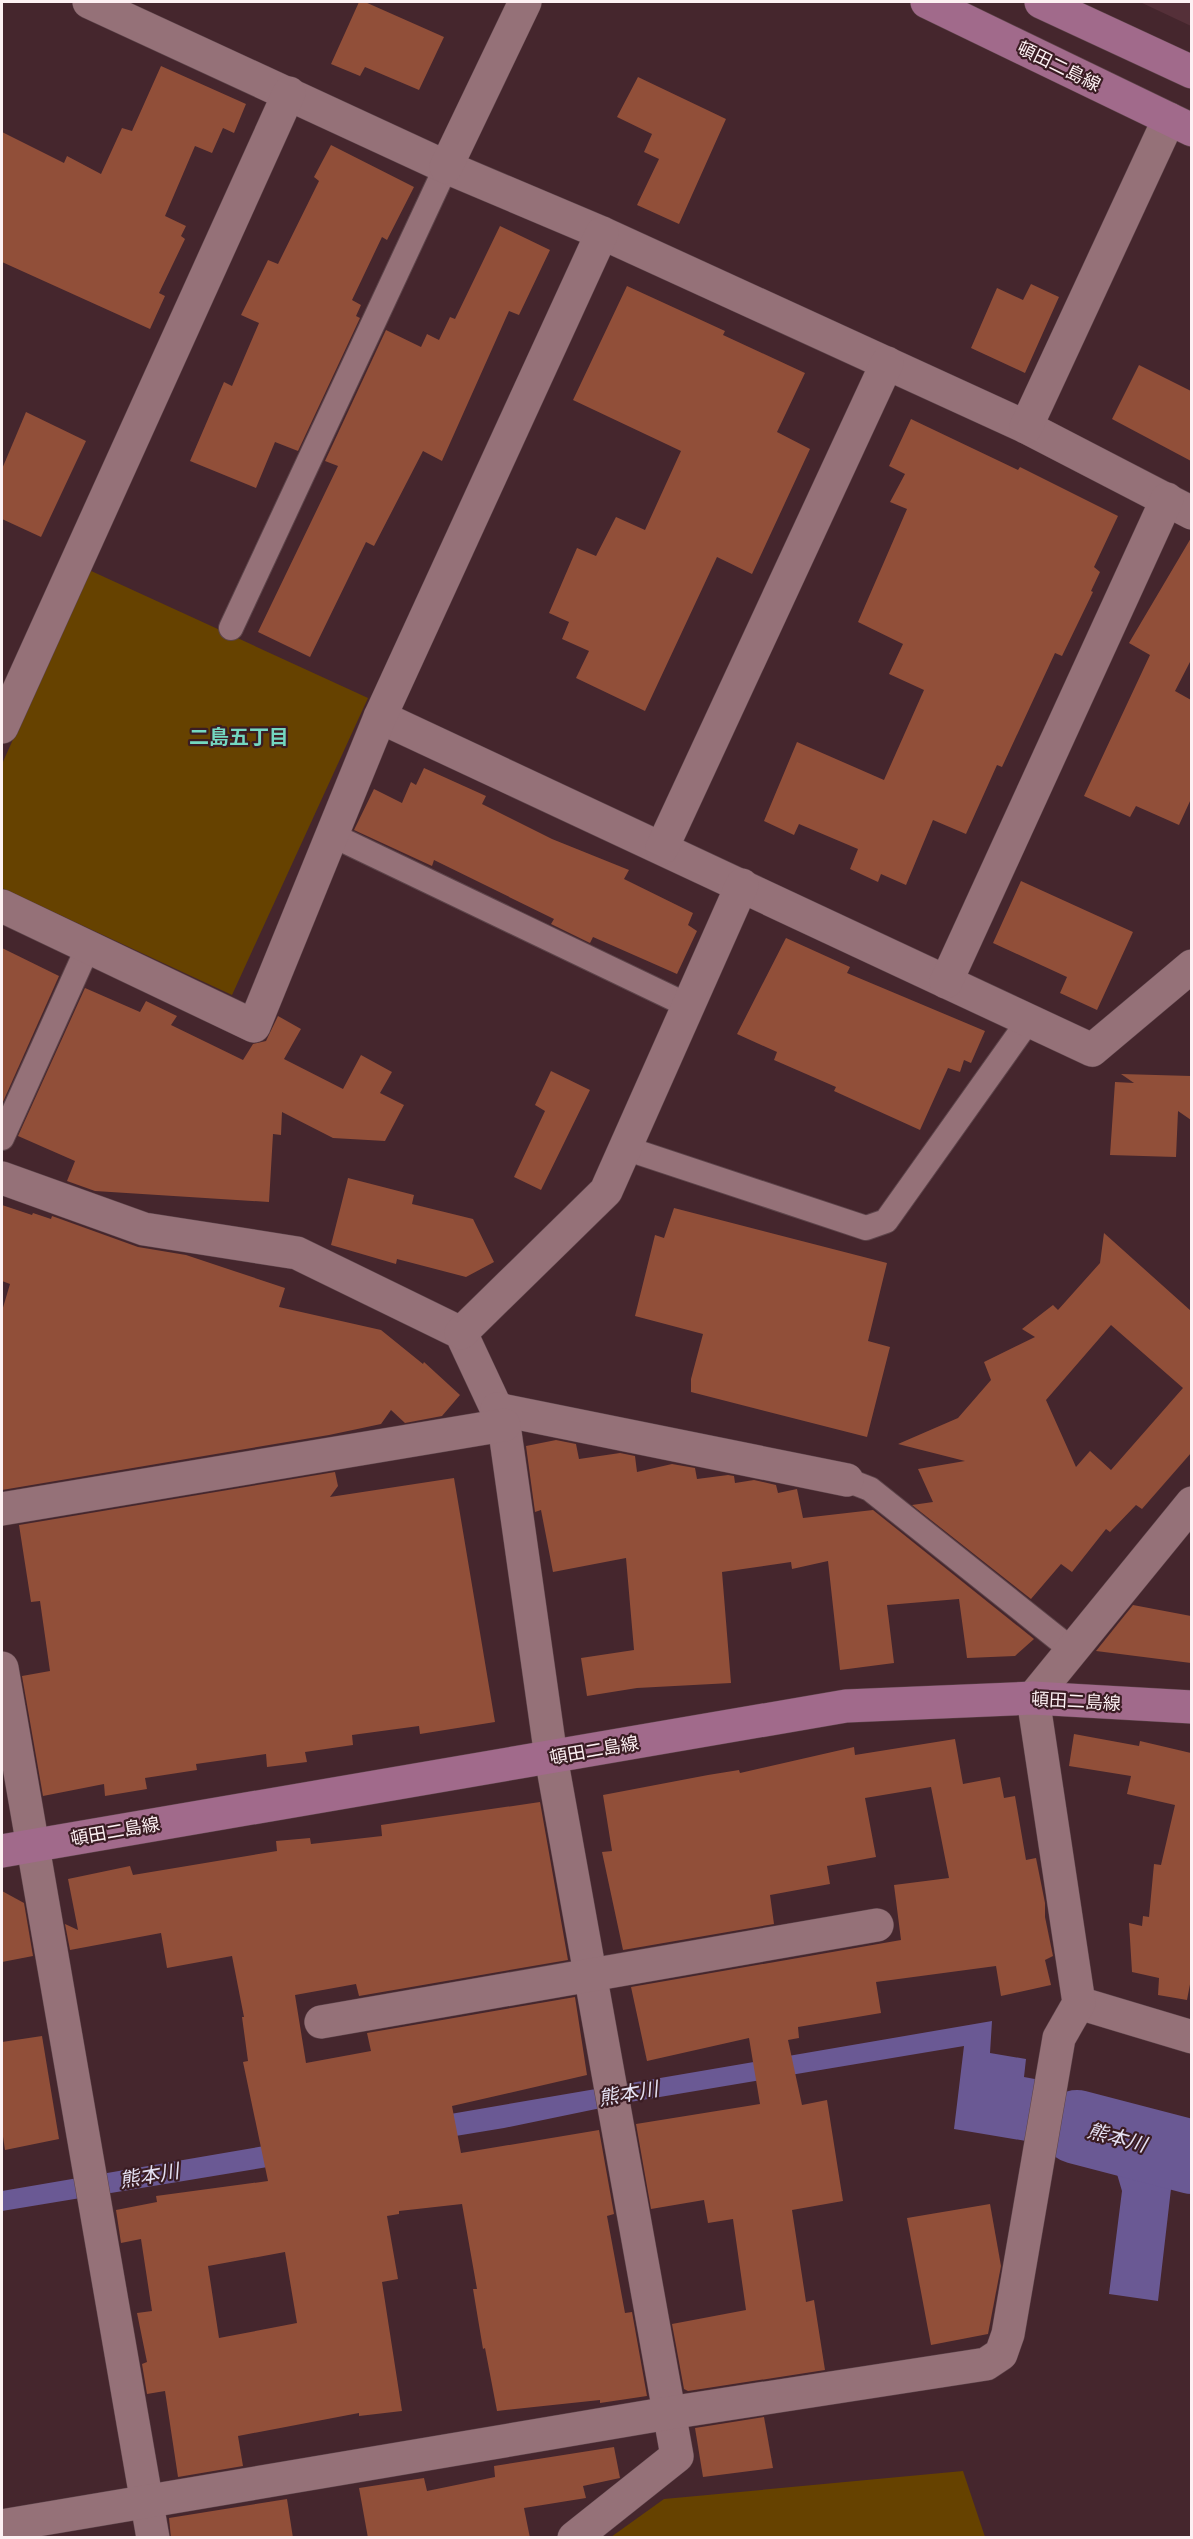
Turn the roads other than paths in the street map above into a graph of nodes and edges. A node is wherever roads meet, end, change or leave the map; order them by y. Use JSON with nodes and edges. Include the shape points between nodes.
{"nodes":[{"id":1,"x":89,"y":2,"type":"edge"},
{"id":2,"x":525,"y":2,"type":"edge"},
{"id":3,"x":927,"y":2,"type":"edge"},
{"id":4,"x":1041,"y":2,"type":"edge"},
{"id":5,"x":1191,"y":72,"type":"edge"},
{"id":6,"x":289,"y":93,"type":"junction"},
{"id":7,"x":1180,"y":125,"type":"edge"},
{"id":8,"x":446,"y":167,"type":"junction"},
{"id":9,"x":602,"y":233,"type":"junction"},
{"id":10,"x":887,"y":363,"type":"junction"},
{"id":11,"x":1026,"y":427,"type":"junction"},
{"id":12,"x":1179,"y":506,"type":"edge"},
{"id":13,"x":231,"y":628,"type":"dead end"},
{"id":14,"x":380,"y":717,"type":"junction"},
{"id":15,"x":2,"y":727,"type":"edge"},
{"id":16,"x":332,"y":835,"type":"junction"},
{"id":17,"x":662,"y":848,"type":"junction"},
{"id":18,"x":742,"y":885,"type":"junction"},
{"id":19,"x":2,"y":906,"type":"edge"},
{"id":20,"x":88,"y":947,"type":"junction"},
{"id":21,"x":1191,"y":966,"type":"edge"},
{"id":22,"x":946,"y":982,"type":"junction"},
{"id":23,"x":689,"y":1006,"type":"junction"},
{"id":24,"x":1029,"y":1020,"type":"junction"},
{"id":25,"x":2,"y":1138,"type":"edge"},
{"id":26,"x":625,"y":1148,"type":"junction"},
{"id":27,"x":2,"y":1178,"type":"edge"},
{"id":28,"x":461,"y":1333,"type":"junction"},
{"id":29,"x":500,"y":1417,"type":"junction"},
{"id":30,"x":847,"y":1479,"type":"joint"},
{"id":31,"x":1191,"y":1503,"type":"edge"},
{"id":32,"x":2,"y":1509,"type":"edge"},
{"id":33,"x":1072,"y":1650,"type":"junction"},
{"id":34,"x":2,"y":1668,"type":"edge"},
{"id":35,"x":1033,"y":1698,"type":"junction"},
{"id":36,"x":1191,"y":1707,"type":"edge"},
{"id":37,"x":551,"y":1757,"type":"junction"},
{"id":38,"x":17,"y":1848,"type":"edge"},
{"id":39,"x":877,"y":1925,"type":"dead end"},
{"id":40,"x":592,"y":1973,"type":"junction"},
{"id":41,"x":1079,"y":2003,"type":"junction"},
{"id":42,"x":321,"y":2022,"type":"dead end"},
{"id":43,"x":1191,"y":2037,"type":"edge"},
{"id":44,"x":669,"y":2413,"type":"junction"},
{"id":45,"x":148,"y":2501,"type":"junction"},
{"id":46,"x":2,"y":2526,"type":"edge"},
{"id":47,"x":153,"y":2538,"type":"edge"},
{"id":48,"x":574,"y":2538,"type":"edge"}],
"edges":[{"from":1,"to":6,"type":"street"},
{"from":2,"to":8,"type":"street"},
{"from":3,"to":7,"type":"main road","name":"頓田二島線"},
{"from":4,"to":5,"type":"main road"},
{"from":6,"to":8,"type":"street"},
{"from":6,"to":15,"type":"street"},
{"from":7,"to":11,"type":"street"},
{"from":8,"to":9,"type":"street"},
{"from":8,"to":13,"type":"lane"},
{"from":9,"to":10,"type":"street"},
{"from":9,"to":14,"type":"street"},
{"from":10,"to":11,"type":"street"},
{"from":10,"to":17,"type":"street"},
{"from":11,"to":12,"type":"street"},
{"from":12,"to":22,"type":"street"},
{"from":14,"to":16,"type":"street"},
{"from":14,"to":17,"type":"street"},
{"from":16,"to":20,"type":"street","via":[[254,1026]]},
{"from":16,"to":23,"type":"lane"},
{"from":17,"to":18,"type":"street"},
{"from":18,"to":22,"type":"street"},
{"from":18,"to":23,"type":"street"},
{"from":19,"to":20,"type":"street"},
{"from":20,"to":25,"type":"lane"},
{"from":21,"to":24,"type":"street","via":[[1092,1050]]},
{"from":22,"to":24,"type":"street"},
{"from":23,"to":26,"type":"street"},
{"from":24,"to":26,"type":"lane","via":[[886,1221],[866,1228]]},
{"from":26,"to":28,"type":"street","via":[[606,1191]]},
{"from":27,"to":28,"type":"street","via":[[144,1229],[297,1253]]},
{"from":28,"to":29,"type":"street"},
{"from":29,"to":30,"type":"street"},
{"from":29,"to":32,"type":"street"},
{"from":29,"to":37,"type":"street"},
{"from":30,"to":33,"type":"lane","via":[[870,1489]]},
{"from":31,"to":33,"type":"street"},
{"from":33,"to":35,"type":"street"},
{"from":34,"to":38,"type":"street"},
{"from":35,"to":36,"type":"main road","name":"頓田二島線"},
{"from":35,"to":37,"type":"main road","name":"頓田二島線","via":[[846,1706]]},
{"from":35,"to":41,"type":"street"},
{"from":37,"to":38,"type":"main road","name":"頓田二島線"},
{"from":37,"to":40,"type":"street"},
{"from":38,"to":45,"type":"street"},
{"from":39,"to":40,"type":"street"},
{"from":40,"to":42,"type":"street"},
{"from":40,"to":44,"type":"street"},
{"from":41,"to":43,"type":"street"},
{"from":41,"to":44,"type":"street","via":[[1059,2038],[1008,2334],[1001,2354],[986,2364]]},
{"from":44,"to":45,"type":"street"},
{"from":44,"to":48,"type":"street","via":[[677,2456]]},
{"from":45,"to":46,"type":"street"},
{"from":45,"to":47,"type":"street"}]}
